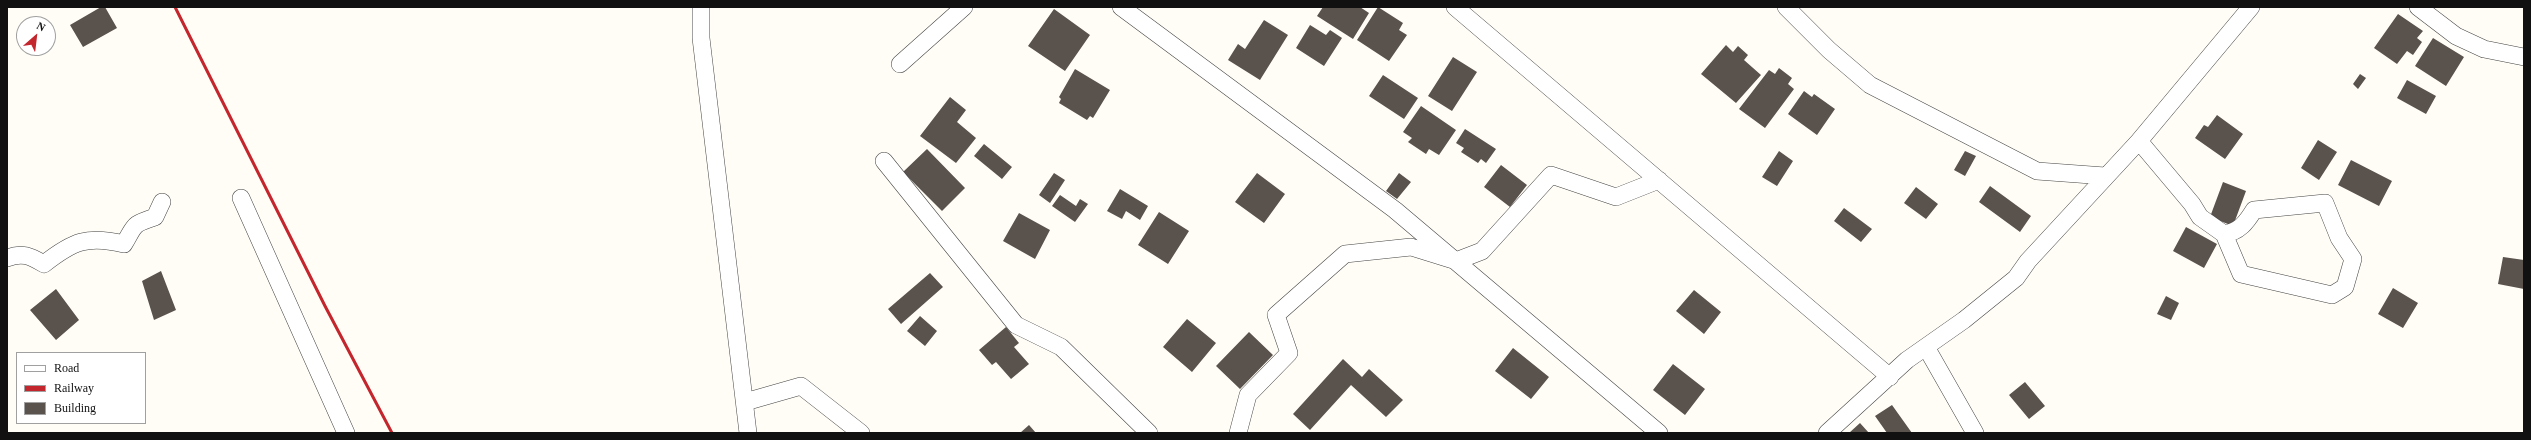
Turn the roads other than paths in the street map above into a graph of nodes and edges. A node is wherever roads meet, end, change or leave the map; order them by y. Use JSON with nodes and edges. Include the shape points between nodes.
{"nodes":[{"id":1,"x":701,"y":7,"type":"edge"},
{"id":2,"x":964,"y":7,"type":"edge"},
{"id":3,"x":1121,"y":7,"type":"edge"},
{"id":4,"x":1455,"y":7,"type":"edge"},
{"id":5,"x":1786,"y":7,"type":"edge"},
{"id":6,"x":2251,"y":7,"type":"edge"},
{"id":7,"x":2418,"y":7,"type":"edge"},
{"id":8,"x":2524,"y":57,"type":"edge"},
{"id":9,"x":900,"y":64,"type":"dead end"},
{"id":10,"x":2139,"y":141,"type":"junction"},
{"id":11,"x":884,"y":161,"type":"dead end"},
{"id":12,"x":2105,"y":176,"type":"junction"},
{"id":13,"x":1659,"y":180,"type":"junction"},
{"id":14,"x":241,"y":198,"type":"dead end"},
{"id":15,"x":162,"y":202,"type":"dead end"},
{"id":16,"x":2224,"y":234,"type":"junction"},
{"id":17,"x":7,"y":258,"type":"edge"},
{"id":18,"x":1456,"y":261,"type":"junction"},
{"id":19,"x":1926,"y":347,"type":"junction"},
{"id":20,"x":1890,"y":377,"type":"junction"},
{"id":21,"x":745,"y":402,"type":"junction"},
{"id":22,"x":346,"y":433,"type":"edge"},
{"id":23,"x":748,"y":433,"type":"edge"},
{"id":24,"x":861,"y":433,"type":"edge"},
{"id":25,"x":1149,"y":433,"type":"edge"},
{"id":26,"x":1238,"y":433,"type":"edge"},
{"id":27,"x":1659,"y":433,"type":"edge"},
{"id":28,"x":1827,"y":433,"type":"edge"},
{"id":29,"x":1975,"y":433,"type":"edge"}],
"edges":[{"from":1,"to":21,"type":"street","via":[[701,38]]},
{"from":2,"to":9,"type":"street"},
{"from":3,"to":18,"type":"street","via":[[1395,210]]},
{"from":4,"to":13,"type":"street"},
{"from":5,"to":12,"type":"street","via":[[1829,50],[1870,85],[2037,171]]},
{"from":6,"to":10,"type":"street"},
{"from":7,"to":8,"type":"street","via":[[2456,36],[2484,49]]},
{"from":10,"to":12,"type":"street"},
{"from":10,"to":16,"type":"street","via":[[2200,217]]},
{"from":11,"to":25,"type":"street","via":[[1016,325],[1061,347]]},
{"from":12,"to":19,"type":"street","via":[[2028,260],[2016,278]]},
{"from":13,"to":18,"type":"street","via":[[1616,197],[1551,175],[1482,251]]},
{"from":13,"to":20,"type":"street"},
{"from":14,"to":22,"type":"street"},
{"from":15,"to":17,"type":"street","via":[[155,218],[135,224],[124,244],[91,238],[44,264],[31,256],[19,253]]},
{"from":16,"to":16,"type":"street","via":[[2235,233],[2254,210],[2326,203],[2339,238],[2353,259],[2345,287],[2332,295],[2241,274]]},
{"from":18,"to":26,"type":"street","via":[[1411,247],[1345,254],[1276,315],[1289,353],[1248,395]]},
{"from":18,"to":27,"type":"street"},
{"from":19,"to":20,"type":"street","via":[[1907,360]]},
{"from":19,"to":29,"type":"street"},
{"from":20,"to":28,"type":"street"},
{"from":21,"to":23,"type":"street"},
{"from":21,"to":24,"type":"street","via":[[801,386]]}]}
